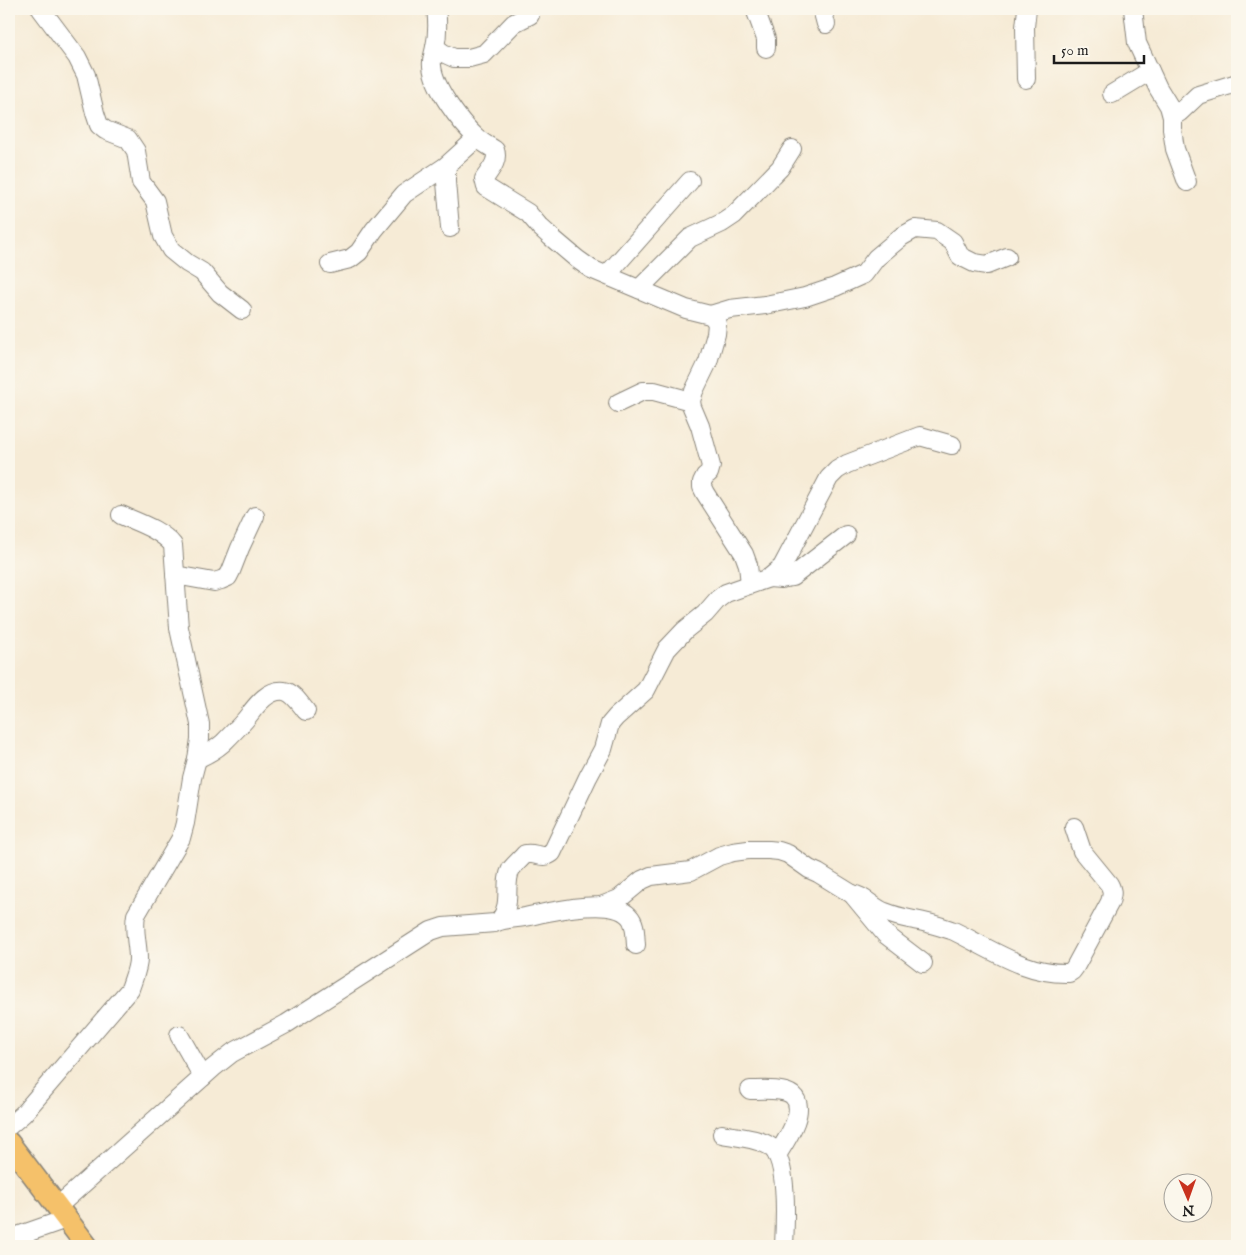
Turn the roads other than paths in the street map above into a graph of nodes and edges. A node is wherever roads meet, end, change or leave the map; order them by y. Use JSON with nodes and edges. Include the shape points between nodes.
{"nodes":[{"id":1,"x":41,"y":9,"type":"edge"},
{"id":2,"x":436,"y":9,"type":"edge"},
{"id":3,"x":755,"y":9,"type":"edge"},
{"id":4,"x":1027,"y":9,"type":"edge"},
{"id":5,"x":1133,"y":9,"type":"edge"},
{"id":6,"x":530,"y":16,"type":"dead end"},
{"id":7,"x":435,"y":47,"type":"junction"},
{"id":8,"x":766,"y":48,"type":"dead end"},
{"id":9,"x":1150,"y":71,"type":"junction"},
{"id":10,"x":1026,"y":79,"type":"dead end"},
{"id":11,"x":1237,"y":83,"type":"edge"},
{"id":12,"x":1112,"y":94,"type":"dead end"},
{"id":13,"x":1172,"y":117,"type":"junction"},
{"id":14,"x":477,"y":138,"type":"junction"},
{"id":15,"x":792,"y":149,"type":"dead end"},
{"id":16,"x":446,"y":166,"type":"junction"},
{"id":17,"x":690,"y":181,"type":"dead end"},
{"id":18,"x":1187,"y":182,"type":"dead end"},
{"id":19,"x":450,"y":228,"type":"dead end"},
{"id":20,"x":1007,"y":257,"type":"dead end"},
{"id":21,"x":330,"y":264,"type":"dead end"},
{"id":22,"x":606,"y":275,"type":"junction"},
{"id":23,"x":639,"y":289,"type":"junction"},
{"id":24,"x":242,"y":310,"type":"dead end"},
{"id":25,"x":710,"y":315,"type":"junction"},
{"id":26,"x":691,"y":401,"type":"junction"},
{"id":27,"x":618,"y":403,"type":"dead end"},
{"id":28,"x":952,"y":445,"type":"dead end"},
{"id":29,"x":121,"y":515,"type":"dead end"},
{"id":30,"x":255,"y":516,"type":"dead end"},
{"id":31,"x":846,"y":535,"type":"dead end"},
{"id":32,"x":175,"y":575,"type":"junction"},
{"id":33,"x":769,"y":578,"type":"junction"},
{"id":34,"x":750,"y":584,"type":"junction"},
{"id":35,"x":306,"y":712,"type":"dead end"},
{"id":36,"x":196,"y":760,"type":"junction"},
{"id":37,"x":1074,"y":827,"type":"dead end"},
{"id":38,"x":852,"y":894,"type":"junction"},
{"id":39,"x":600,"y":906,"type":"junction"},
{"id":40,"x":500,"y":920,"type":"junction"},
{"id":41,"x":636,"y":945,"type":"dead end"},
{"id":42,"x":923,"y":963,"type":"dead end"},
{"id":43,"x":179,"y":1035,"type":"dead end"},
{"id":44,"x":203,"y":1077,"type":"junction"},
{"id":45,"x":750,"y":1090,"type":"dead end"},
{"id":46,"x":9,"y":1126,"type":"edge"},
{"id":47,"x":722,"y":1134,"type":"dead end"},
{"id":48,"x":9,"y":1143,"type":"edge"},
{"id":49,"x":777,"y":1155,"type":"junction"},
{"id":50,"x":62,"y":1213,"type":"junction"},
{"id":51,"x":9,"y":1239,"type":"edge"},
{"id":52,"x":87,"y":1246,"type":"edge"},
{"id":53,"x":784,"y":1246,"type":"edge"}],
"edges":[{"from":1,"to":24,"type":"street","via":[[78,57],[100,125],[128,139],[136,151],[141,182],[154,201],[163,236],[171,250],[202,272],[220,293]]},
{"from":2,"to":7,"type":"street","via":[[439,26]]},
{"from":3,"to":8,"type":"street"},
{"from":4,"to":10,"type":"street"},
{"from":5,"to":9,"type":"street","via":[[1137,43]]},
{"from":6,"to":7,"type":"street","via":[[514,24],[484,54],[454,58]]},
{"from":7,"to":14,"type":"street","via":[[432,66],[440,91]]},
{"from":9,"to":12,"type":"street"},
{"from":9,"to":13,"type":"street"},
{"from":11,"to":13,"type":"street","via":[[1198,95]]},
{"from":13,"to":18,"type":"street","via":[[1175,150]]},
{"from":14,"to":16,"type":"street"},
{"from":14,"to":22,"type":"street","via":[[495,150],[497,155],[484,179],[486,187],[528,213],[540,228],[577,259]]},
{"from":15,"to":23,"type":"street","via":[[780,168],[734,215],[690,238]]},
{"from":16,"to":19,"type":"street"},
{"from":16,"to":21,"type":"street","via":[[404,194],[359,252],[350,259]]},
{"from":17,"to":22,"type":"street"},
{"from":20,"to":25,"type":"street","via":[[987,265],[974,263],[960,256],[952,242],[937,231],[915,229],[876,258],[864,274],[835,287],[805,297]]},
{"from":22,"to":23,"type":"street"},
{"from":23,"to":25,"type":"street","via":[[686,309]]},
{"from":25,"to":26,"type":"street","via":[[717,324],[716,334]]},
{"from":26,"to":27,"type":"street","via":[[643,391]]},
{"from":26,"to":34,"type":"street","via":[[712,466],[702,487],[744,554]]},
{"from":28,"to":33,"type":"street","via":[[920,436],[837,470],[829,478],[782,567]]},
{"from":29,"to":32,"type":"street","via":[[169,539],[174,545]]},
{"from":30,"to":32,"type":"street","via":[[228,577],[214,582]]},
{"from":31,"to":33,"type":"street","via":[[792,576]]},
{"from":32,"to":36,"type":"street","via":[[179,628],[200,724]]},
{"from":33,"to":34,"type":"street"},
{"from":34,"to":40,"type":"street","via":[[726,593],[685,630],[668,649],[646,690],[610,724],[603,749],[552,853],[548,856],[525,854],[511,869],[508,902]]},
{"from":35,"to":36,"type":"street","via":[[285,691],[266,696],[222,744]]},
{"from":36,"to":46,"type":"street","via":[[181,838],[136,915],[138,957],[130,989],[23,1114]]},
{"from":37,"to":38,"type":"street","via":[[1082,851],[1109,884],[1112,895],[1075,967],[1069,972],[1023,965],[954,931],[890,914]]},
{"from":38,"to":39,"type":"street","via":[[788,854],[748,850],[719,856],[691,871],[651,876],[619,900]]},
{"from":38,"to":42,"type":"street","via":[[885,934]]},
{"from":39,"to":40,"type":"street","via":[[552,910]]},
{"from":39,"to":41,"type":"street","via":[[611,906],[629,915],[634,922]]},
{"from":40,"to":44,"type":"street","via":[[431,931],[286,1024],[232,1053]]},
{"from":43,"to":44,"type":"street"},
{"from":44,"to":50,"type":"street"},
{"from":45,"to":49,"type":"street","via":[[785,1092],[792,1095],[797,1104],[794,1125]]},
{"from":47,"to":49,"type":"street","via":[[761,1142]]},
{"from":48,"to":50,"type":"main road"},
{"from":49,"to":53,"type":"street","via":[[784,1185]]},
{"from":50,"to":51,"type":"street"},
{"from":50,"to":52,"type":"main road"}]}
